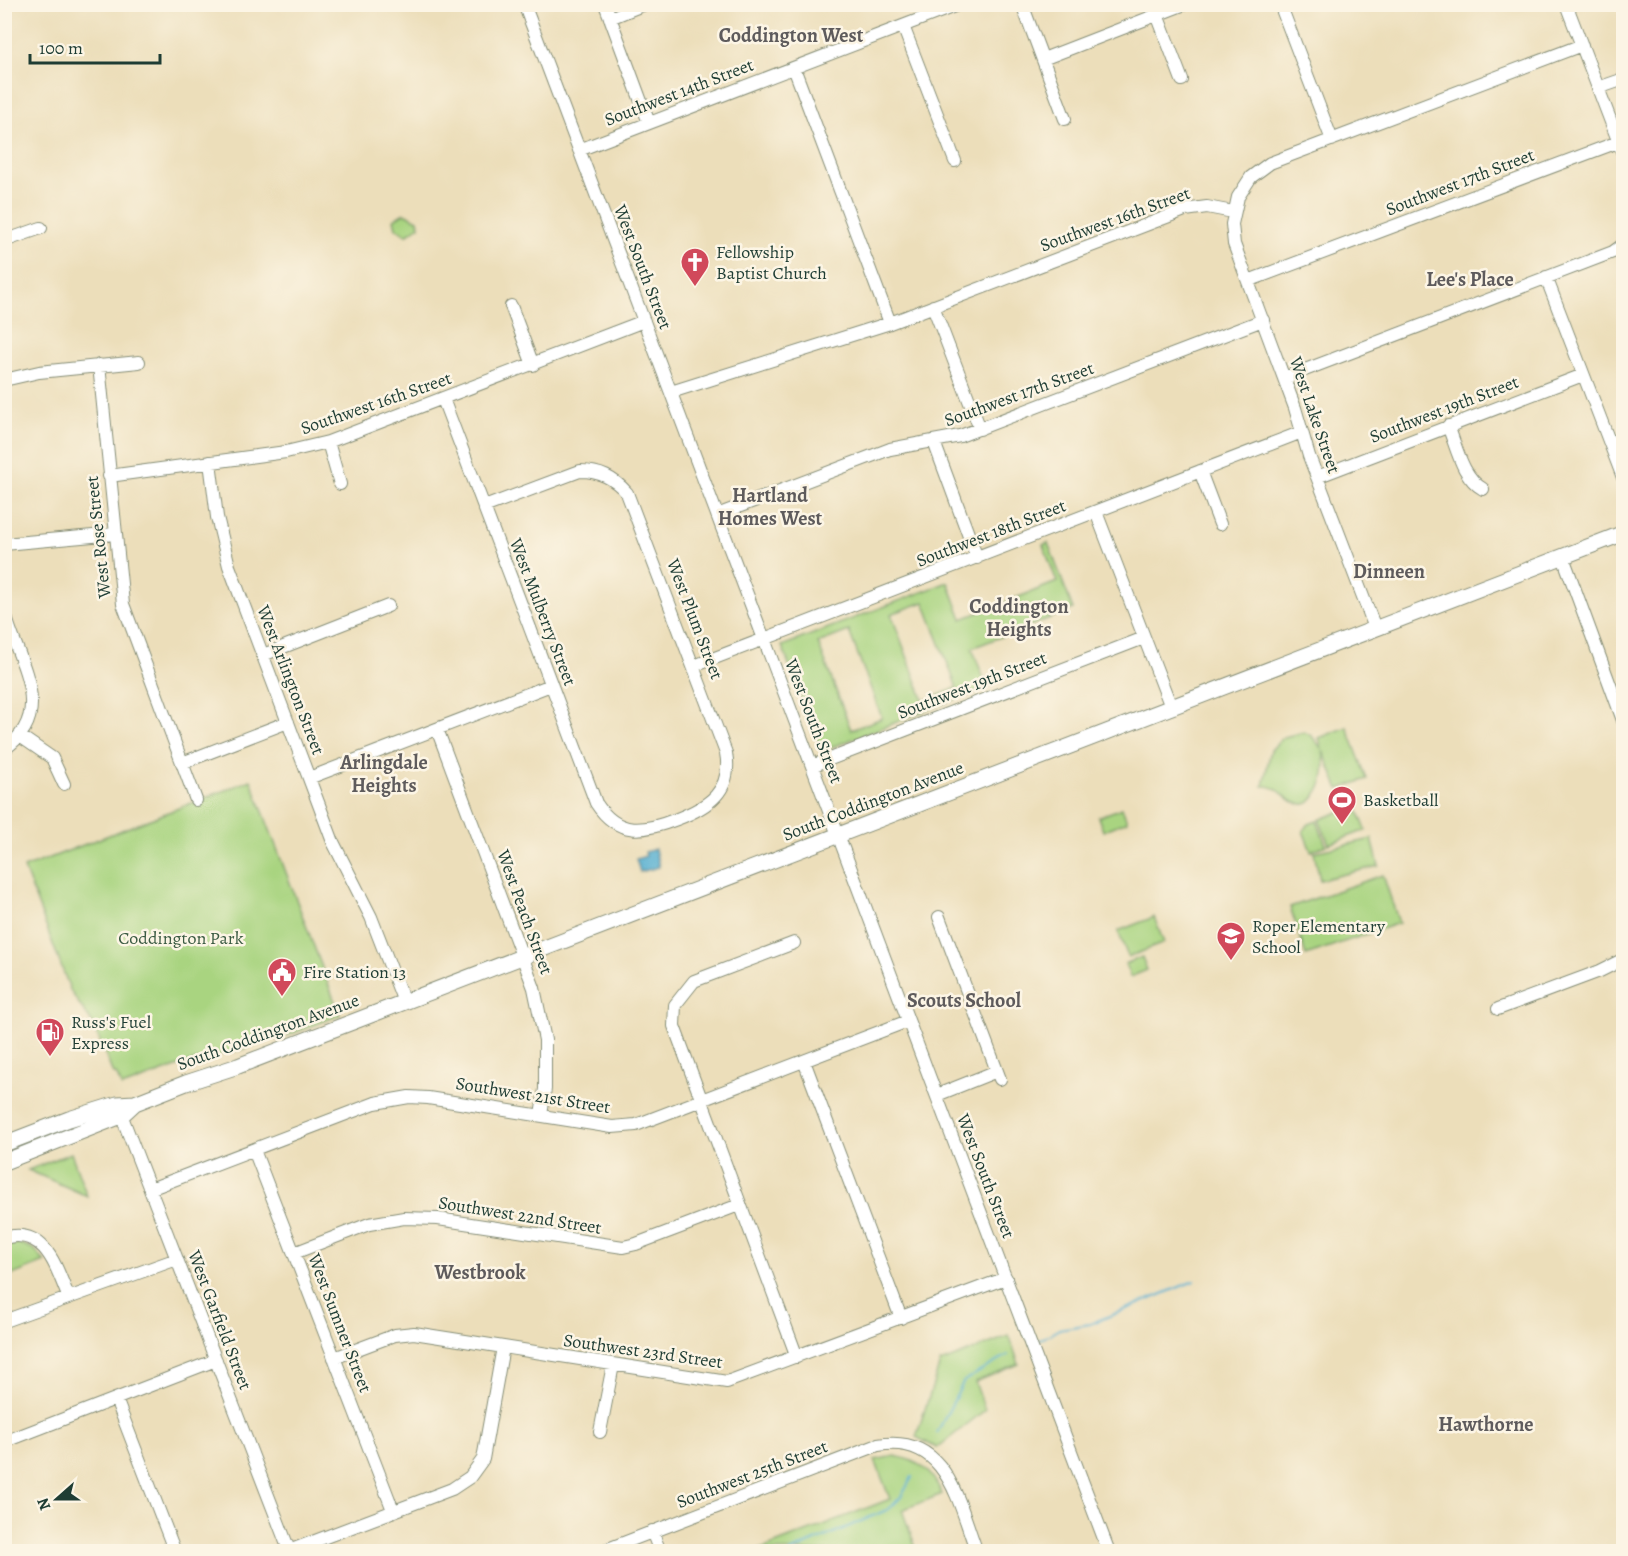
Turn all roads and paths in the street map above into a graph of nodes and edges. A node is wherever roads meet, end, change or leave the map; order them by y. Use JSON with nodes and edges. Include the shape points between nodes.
{"nodes":[{"id":1,"x":524,"y":4,"type":"edge"},
{"id":2,"x":605,"y":4,"type":"edge"},
{"id":3,"x":645,"y":4,"type":"edge"},
{"id":4,"x":960,"y":4,"type":"edge"},
{"id":5,"x":1022,"y":4,"type":"edge"},
{"id":6,"x":1185,"y":4,"type":"edge"},
{"id":7,"x":1280,"y":4,"type":"edge"},
{"id":8,"x":1566,"y":4,"type":"edge"},
{"id":9,"x":1155,"y":10,"type":"edge"},
{"id":10,"x":610,"y":18,"type":"junction"},
{"id":11,"x":903,"y":26,"type":"junction"},
{"id":12,"x":1582,"y":45,"type":"junction"},
{"id":13,"x":1043,"y":59,"type":"junction"},
{"id":14,"x":794,"y":68,"type":"junction"},
{"id":15,"x":1623,"y":79,"type":"edge"},
{"id":16,"x":1182,"y":80,"type":"dead end"},
{"id":17,"x":1598,"y":88,"type":"junction"},
{"id":18,"x":1065,"y":119,"type":"dead end"},
{"id":19,"x":650,"y":123,"type":"junction"},
{"id":20,"x":1332,"y":140,"type":"junction"},
{"id":21,"x":1618,"y":142,"type":"junction"},
{"id":22,"x":579,"y":150,"type":"junction"},
{"id":23,"x":1623,"y":156,"type":"edge"},
{"id":24,"x":955,"y":161,"type":"dead end"},
{"id":25,"x":1233,"y":212,"type":"junction"},
{"id":26,"x":41,"y":228,"type":"dead end"},
{"id":27,"x":4,"y":242,"type":"edge"},
{"id":28,"x":1623,"y":244,"type":"edge"},
{"id":29,"x":1546,"y":277,"type":"junction"},
{"id":30,"x":1248,"y":281,"type":"junction"},
{"id":31,"x":511,"y":306,"type":"dead end"},
{"id":32,"x":933,"y":306,"type":"junction"},
{"id":33,"x":1263,"y":320,"type":"junction"},
{"id":34,"x":644,"y":321,"type":"junction"},
{"id":35,"x":890,"y":323,"type":"junction"},
{"id":36,"x":139,"y":362,"type":"dead end"},
{"id":37,"x":533,"y":364,"type":"junction"},
{"id":38,"x":99,"y":366,"type":"junction"},
{"id":39,"x":1583,"y":375,"type":"junction"},
{"id":40,"x":1284,"y":378,"type":"junction"},
{"id":41,"x":4,"y":380,"type":"edge"},
{"id":42,"x":671,"y":392,"type":"junction"},
{"id":43,"x":443,"y":399,"type":"junction"},
{"id":44,"x":1448,"y":426,"type":"junction"},
{"id":45,"x":980,"y":429,"type":"junction"},
{"id":46,"x":1302,"y":432,"type":"junction"},
{"id":47,"x":328,"y":442,"type":"junction"},
{"id":48,"x":934,"y":442,"type":"junction"},
{"id":49,"x":210,"y":462,"type":"junction"},
{"id":50,"x":1200,"y":471,"type":"junction"},
{"id":51,"x":109,"y":476,"type":"junction"},
{"id":52,"x":1317,"y":477,"type":"junction"},
{"id":53,"x":1623,"y":480,"type":"edge"},
{"id":54,"x":340,"y":484,"type":"dead end"},
{"id":55,"x":1484,"y":489,"type":"dead end"},
{"id":56,"x":484,"y":507,"type":"junction"},
{"id":57,"x":1096,"y":512,"type":"junction"},
{"id":58,"x":717,"y":515,"type":"junction"},
{"id":59,"x":1220,"y":524,"type":"dead end"},
{"id":60,"x":1623,"y":533,"type":"edge"},
{"id":61,"x":115,"y":534,"type":"junction"},
{"id":62,"x":4,"y":544,"type":"edge"},
{"id":63,"x":1563,"y":556,"type":"junction"},
{"id":64,"x":977,"y":558,"type":"junction"},
{"id":65,"x":388,"y":606,"type":"dead end"},
{"id":66,"x":4,"y":610,"type":"edge"},
{"id":67,"x":1376,"y":628,"type":"junction"},
{"id":68,"x":1144,"y":638,"type":"junction"},
{"id":69,"x":764,"y":639,"type":"junction"},
{"id":70,"x":263,"y":655,"type":"junction"},
{"id":71,"x":694,"y":666,"type":"junction"},
{"id":72,"x":551,"y":685,"type":"junction"},
{"id":73,"x":1171,"y":707,"type":"junction"},
{"id":74,"x":288,"y":722,"type":"junction"},
{"id":75,"x":1623,"y":723,"type":"edge"},
{"id":76,"x":437,"y":729,"type":"junction"},
{"id":77,"x":21,"y":736,"type":"junction"},
{"id":78,"x":4,"y":749,"type":"edge"},
{"id":79,"x":182,"y":763,"type":"junction"},
{"id":80,"x":812,"y":766,"type":"junction"},
{"id":81,"x":309,"y":778,"type":"junction"},
{"id":82,"x":64,"y":784,"type":"dead end"},
{"id":83,"x":196,"y":800,"type":"dead end"},
{"id":84,"x":623,"y":827,"type":"joint"},
{"id":85,"x":838,"y":835,"type":"junction"},
{"id":86,"x":939,"y":917,"type":"dead end"},
{"id":87,"x":794,"y":943,"type":"dead end"},
{"id":88,"x":522,"y":957,"type":"junction"},
{"id":89,"x":1623,"y":959,"type":"edge"},
{"id":90,"x":404,"y":1002,"type":"junction"},
{"id":91,"x":1498,"y":1009,"type":"dead end"},
{"id":92,"x":908,"y":1021,"type":"junction"},
{"id":93,"x":804,"y":1061,"type":"junction"},
{"id":94,"x":937,"y":1095,"type":"junction"},
{"id":95,"x":700,"y":1100,"type":"junction"},
{"id":96,"x":119,"y":1110,"type":"junction"},
{"id":97,"x":541,"y":1116,"type":"junction"},
{"id":98,"x":4,"y":1144,"type":"edge"},
{"id":99,"x":254,"y":1149,"type":"junction"},
{"id":100,"x":4,"y":1162,"type":"edge"},
{"id":101,"x":150,"y":1190,"type":"junction"},
{"id":102,"x":739,"y":1205,"type":"junction"},
{"id":103,"x":4,"y":1238,"type":"edge"},
{"id":104,"x":294,"y":1253,"type":"junction"},
{"id":105,"x":177,"y":1259,"type":"junction"},
{"id":106,"x":1006,"y":1278,"type":"junction"},
{"id":107,"x":68,"y":1296,"type":"junction"},
{"id":108,"x":901,"y":1318,"type":"junction"},
{"id":109,"x":4,"y":1321,"type":"edge"},
{"id":110,"x":503,"y":1347,"type":"junction"},
{"id":111,"x":797,"y":1357,"type":"junction"},
{"id":112,"x":334,"y":1358,"type":"junction"},
{"id":113,"x":216,"y":1360,"type":"junction"},
{"id":114,"x":613,"y":1365,"type":"junction"},
{"id":115,"x":116,"y":1399,"type":"junction"},
{"id":116,"x":600,"y":1432,"type":"dead end"},
{"id":117,"x":4,"y":1442,"type":"edge"},
{"id":118,"x":393,"y":1510,"type":"junction"},
{"id":119,"x":652,"y":1531,"type":"junction"},
{"id":120,"x":175,"y":1551,"type":"edge"},
{"id":121,"x":287,"y":1551,"type":"edge"},
{"id":122,"x":600,"y":1551,"type":"edge"},
{"id":123,"x":660,"y":1551,"type":"edge"},
{"id":124,"x":977,"y":1551,"type":"edge"},
{"id":125,"x":1109,"y":1551,"type":"edge"}],
"edges":[{"from":1,"to":22,"type":"street","name":"West South Street"},
{"from":2,"to":10,"type":"street"},
{"from":3,"to":10,"type":"street"},
{"from":4,"to":11,"type":"street","name":"Southwest 14th Street"},
{"from":5,"to":13,"type":"street"},
{"from":6,"to":9,"type":"street"},
{"from":7,"to":20,"type":"street"},
{"from":8,"to":12,"type":"street"},
{"from":9,"to":13,"type":"street"},
{"from":9,"to":16,"type":"street"},
{"from":10,"to":19,"type":"street"},
{"from":11,"to":14,"type":"street","name":"Southwest 14th Street"},
{"from":11,"to":24,"type":"street"},
{"from":12,"to":17,"type":"street"},
{"from":12,"to":20,"type":"street"},
{"from":13,"to":18,"type":"street"},
{"from":14,"to":19,"type":"street","name":"Southwest 14th Street"},
{"from":14,"to":35,"type":"street"},
{"from":15,"to":17,"type":"street"},
{"from":17,"to":21,"type":"street"},
{"from":19,"to":22,"type":"street","name":"Southwest 14th Street"},
{"from":20,"to":25,"type":"street","via":[[1260,170],[1244,186]]},
{"from":21,"to":23,"type":"street"},
{"from":21,"to":30,"type":"street","name":"Southwest 17th Street"},
{"from":22,"to":34,"type":"street","name":"West South Street"},
{"from":25,"to":30,"type":"street","name":"West Lake Street","via":[[1232,236]]},
{"from":25,"to":32,"type":"street","name":"Southwest 16th Street","via":[[1207,207],[1185,210]]},
{"from":26,"to":27,"type":"street"},
{"from":28,"to":29,"type":"street","via":[[1612,252]]},
{"from":29,"to":39,"type":"street"},
{"from":29,"to":40,"type":"street"},
{"from":30,"to":33,"type":"street","name":"West Lake Street"},
{"from":31,"to":37,"type":"street"},
{"from":32,"to":35,"type":"street","name":"Southwest 16th Street"},
{"from":32,"to":45,"type":"street"},
{"from":33,"to":40,"type":"street","name":"West Lake Street"},
{"from":33,"to":45,"type":"street","name":"Southwest 17th Street"},
{"from":34,"to":37,"type":"street","name":"Southwest 16th Street"},
{"from":34,"to":42,"type":"street","name":"West South Street"},
{"from":35,"to":42,"type":"street","name":"Southwest 16th Street"},
{"from":36,"to":38,"type":"street"},
{"from":37,"to":43,"type":"street","name":"Southwest 16th Street"},
{"from":38,"to":41,"type":"street"},
{"from":38,"to":51,"type":"street","name":"West Rose Street"},
{"from":39,"to":44,"type":"street","name":"Southwest 19th Street"},
{"from":39,"to":53,"type":"street"},
{"from":40,"to":46,"type":"street","name":"West Lake Street"},
{"from":42,"to":58,"type":"street","name":"West South Street"},
{"from":43,"to":47,"type":"street","name":"Southwest 16th Street"},
{"from":43,"to":56,"type":"street","name":"West Mulberry Street"},
{"from":44,"to":52,"type":"street","name":"Southwest 19th Street"},
{"from":44,"to":55,"type":"street","via":[[1466,471]]},
{"from":45,"to":48,"type":"street","name":"Southwest 17th Street"},
{"from":46,"to":50,"type":"street","name":"Southwest 18th Street"},
{"from":46,"to":52,"type":"street","name":"West Lake Street"},
{"from":47,"to":49,"type":"street","name":"Southwest 16th Street"},
{"from":47,"to":54,"type":"street"},
{"from":48,"to":58,"type":"street","name":"Southwest 17th Street","via":[[890,449]]},
{"from":48,"to":64,"type":"street"},
{"from":49,"to":51,"type":"street","name":"Southwest 16th Street"},
{"from":49,"to":70,"type":"street","name":"West Arlington Street","via":[[222,540]]},
{"from":50,"to":57,"type":"street","name":"Southwest 18th Street"},
{"from":50,"to":59,"type":"street"},
{"from":51,"to":61,"type":"street","name":"West Rose Street"},
{"from":52,"to":67,"type":"street","name":"West Lake Street"},
{"from":56,"to":71,"type":"street","name":"West Plum Street","via":[[573,473],[591,471],[621,485],[632,503]]},
{"from":56,"to":72,"type":"street","name":"West Mulberry Street"},
{"from":57,"to":64,"type":"street","name":"Southwest 18th Street"},
{"from":57,"to":68,"type":"street"},
{"from":58,"to":69,"type":"street","name":"West South Street"},
{"from":60,"to":63,"type":"main road","name":"South Coddington Avenue"},
{"from":61,"to":62,"type":"street"},
{"from":61,"to":79,"type":"street","name":"West Rose Street","via":[[126,614]]},
{"from":63,"to":67,"type":"main road","name":"South Coddington Avenue"},
{"from":63,"to":75,"type":"street"},
{"from":64,"to":69,"type":"street","name":"Southwest 18th Street"},
{"from":65,"to":70,"type":"street"},
{"from":66,"to":77,"type":"street","via":[[32,698]]},
{"from":67,"to":73,"type":"main road","name":"South Coddington Avenue"},
{"from":68,"to":73,"type":"street"},
{"from":68,"to":80,"type":"street","name":"Southwest 19th Street"},
{"from":69,"to":71,"type":"street","name":"Southwest 18th Street"},
{"from":69,"to":80,"type":"street","name":"West South Street"},
{"from":70,"to":74,"type":"street","name":"West Arlington Street"},
{"from":71,"to":84,"type":"street","name":"West Plum Street","via":[[726,753],[726,780],[715,799],[700,810],[654,828]]},
{"from":72,"to":76,"type":"street"},
{"from":72,"to":84,"type":"street","name":"West Mulberry Street","via":[[596,803],[608,818]]},
{"from":73,"to":85,"type":"main road","name":"South Coddington Avenue"},
{"from":74,"to":79,"type":"street"},
{"from":74,"to":81,"type":"street","name":"West Arlington Street"},
{"from":76,"to":81,"type":"street"},
{"from":76,"to":88,"type":"street","name":"West Peach Street"},
{"from":77,"to":78,"type":"street"},
{"from":77,"to":82,"type":"street","via":[[52,758]]},
{"from":79,"to":83,"type":"street","name":"West Rose Street"},
{"from":80,"to":85,"type":"street","name":"West South Street"},
{"from":81,"to":90,"type":"street","name":"West Arlington Street"},
{"from":85,"to":88,"type":"main road","name":"South Coddington Avenue"},
{"from":85,"to":92,"type":"street","name":"West South Street"},
{"from":86,"to":94,"type":"street","via":[[999,1075]]},
{"from":87,"to":95,"type":"street","via":[[700,978],[673,1004],[675,1034]]},
{"from":88,"to":90,"type":"main road","name":"South Coddington Avenue"},
{"from":88,"to":97,"type":"street","name":"West Peach Street","via":[[534,988],[545,1040]]},
{"from":89,"to":91,"type":"street"},
{"from":90,"to":96,"type":"main road","name":"South Coddington Avenue"},
{"from":92,"to":93,"type":"street","name":"Southwest 21st Street"},
{"from":92,"to":94,"type":"street","name":"West South Street"},
{"from":93,"to":95,"type":"street","name":"Southwest 21st Street"},
{"from":93,"to":108,"type":"street"},
{"from":94,"to":106,"type":"street","name":"West South Street"},
{"from":95,"to":97,"type":"street","name":"Southwest 21st Street","via":[[622,1127]]},
{"from":95,"to":102,"type":"street"},
{"from":96,"to":98,"type":"main road","name":"South Coddington Avenue"},
{"from":96,"to":100,"type":"main road","name":"South Coddington Avenue"},
{"from":96,"to":101,"type":"street","name":"West Garfield Street"},
{"from":97,"to":99,"type":"street","name":"Southwest 21st Street","via":[[428,1098],[393,1099]]},
{"from":99,"to":101,"type":"street","name":"Southwest 21st Street"},
{"from":99,"to":104,"type":"street","name":"West Sumner Street"},
{"from":101,"to":105,"type":"street","name":"West Garfield Street"},
{"from":102,"to":104,"type":"street","name":"Southwest 22nd Street","via":[[622,1247],[438,1219],[404,1218],[369,1224]]},
{"from":102,"to":111,"type":"street"},
{"from":103,"to":107,"type":"street","via":[[27,1237],[43,1245]]},
{"from":104,"to":112,"type":"street","name":"West Sumner Street"},
{"from":105,"to":107,"type":"street"},
{"from":105,"to":113,"type":"street","name":"West Garfield Street"},
{"from":106,"to":108,"type":"street","name":"Southwest 23rd Street"},
{"from":106,"to":125,"type":"street","name":"West South Street"},
{"from":107,"to":109,"type":"street"},
{"from":108,"to":111,"type":"street","name":"Southwest 23rd Street"},
{"from":110,"to":112,"type":"street","name":"Southwest 23rd Street","via":[[403,1334]]},
{"from":110,"to":114,"type":"street","name":"Southwest 23rd Street"},
{"from":110,"to":118,"type":"street","via":[[486,1449],[477,1468],[452,1489]]},
{"from":111,"to":114,"type":"street","name":"Southwest 23rd Street","via":[[727,1382]]},
{"from":112,"to":118,"type":"street","name":"West Sumner Street"},
{"from":113,"to":115,"type":"street"},
{"from":113,"to":121,"type":"street","name":"West Garfield Street"},
{"from":114,"to":116,"type":"street"},
{"from":115,"to":117,"type":"street"},
{"from":115,"to":120,"type":"street"},
{"from":118,"to":121,"type":"street"},
{"from":119,"to":122,"type":"street","name":"Southwest 25th Street"},
{"from":119,"to":123,"type":"street"},
{"from":119,"to":124,"type":"street","name":"Southwest 25th Street","via":[[878,1445],[902,1444],[930,1455],[945,1472]]}]}
